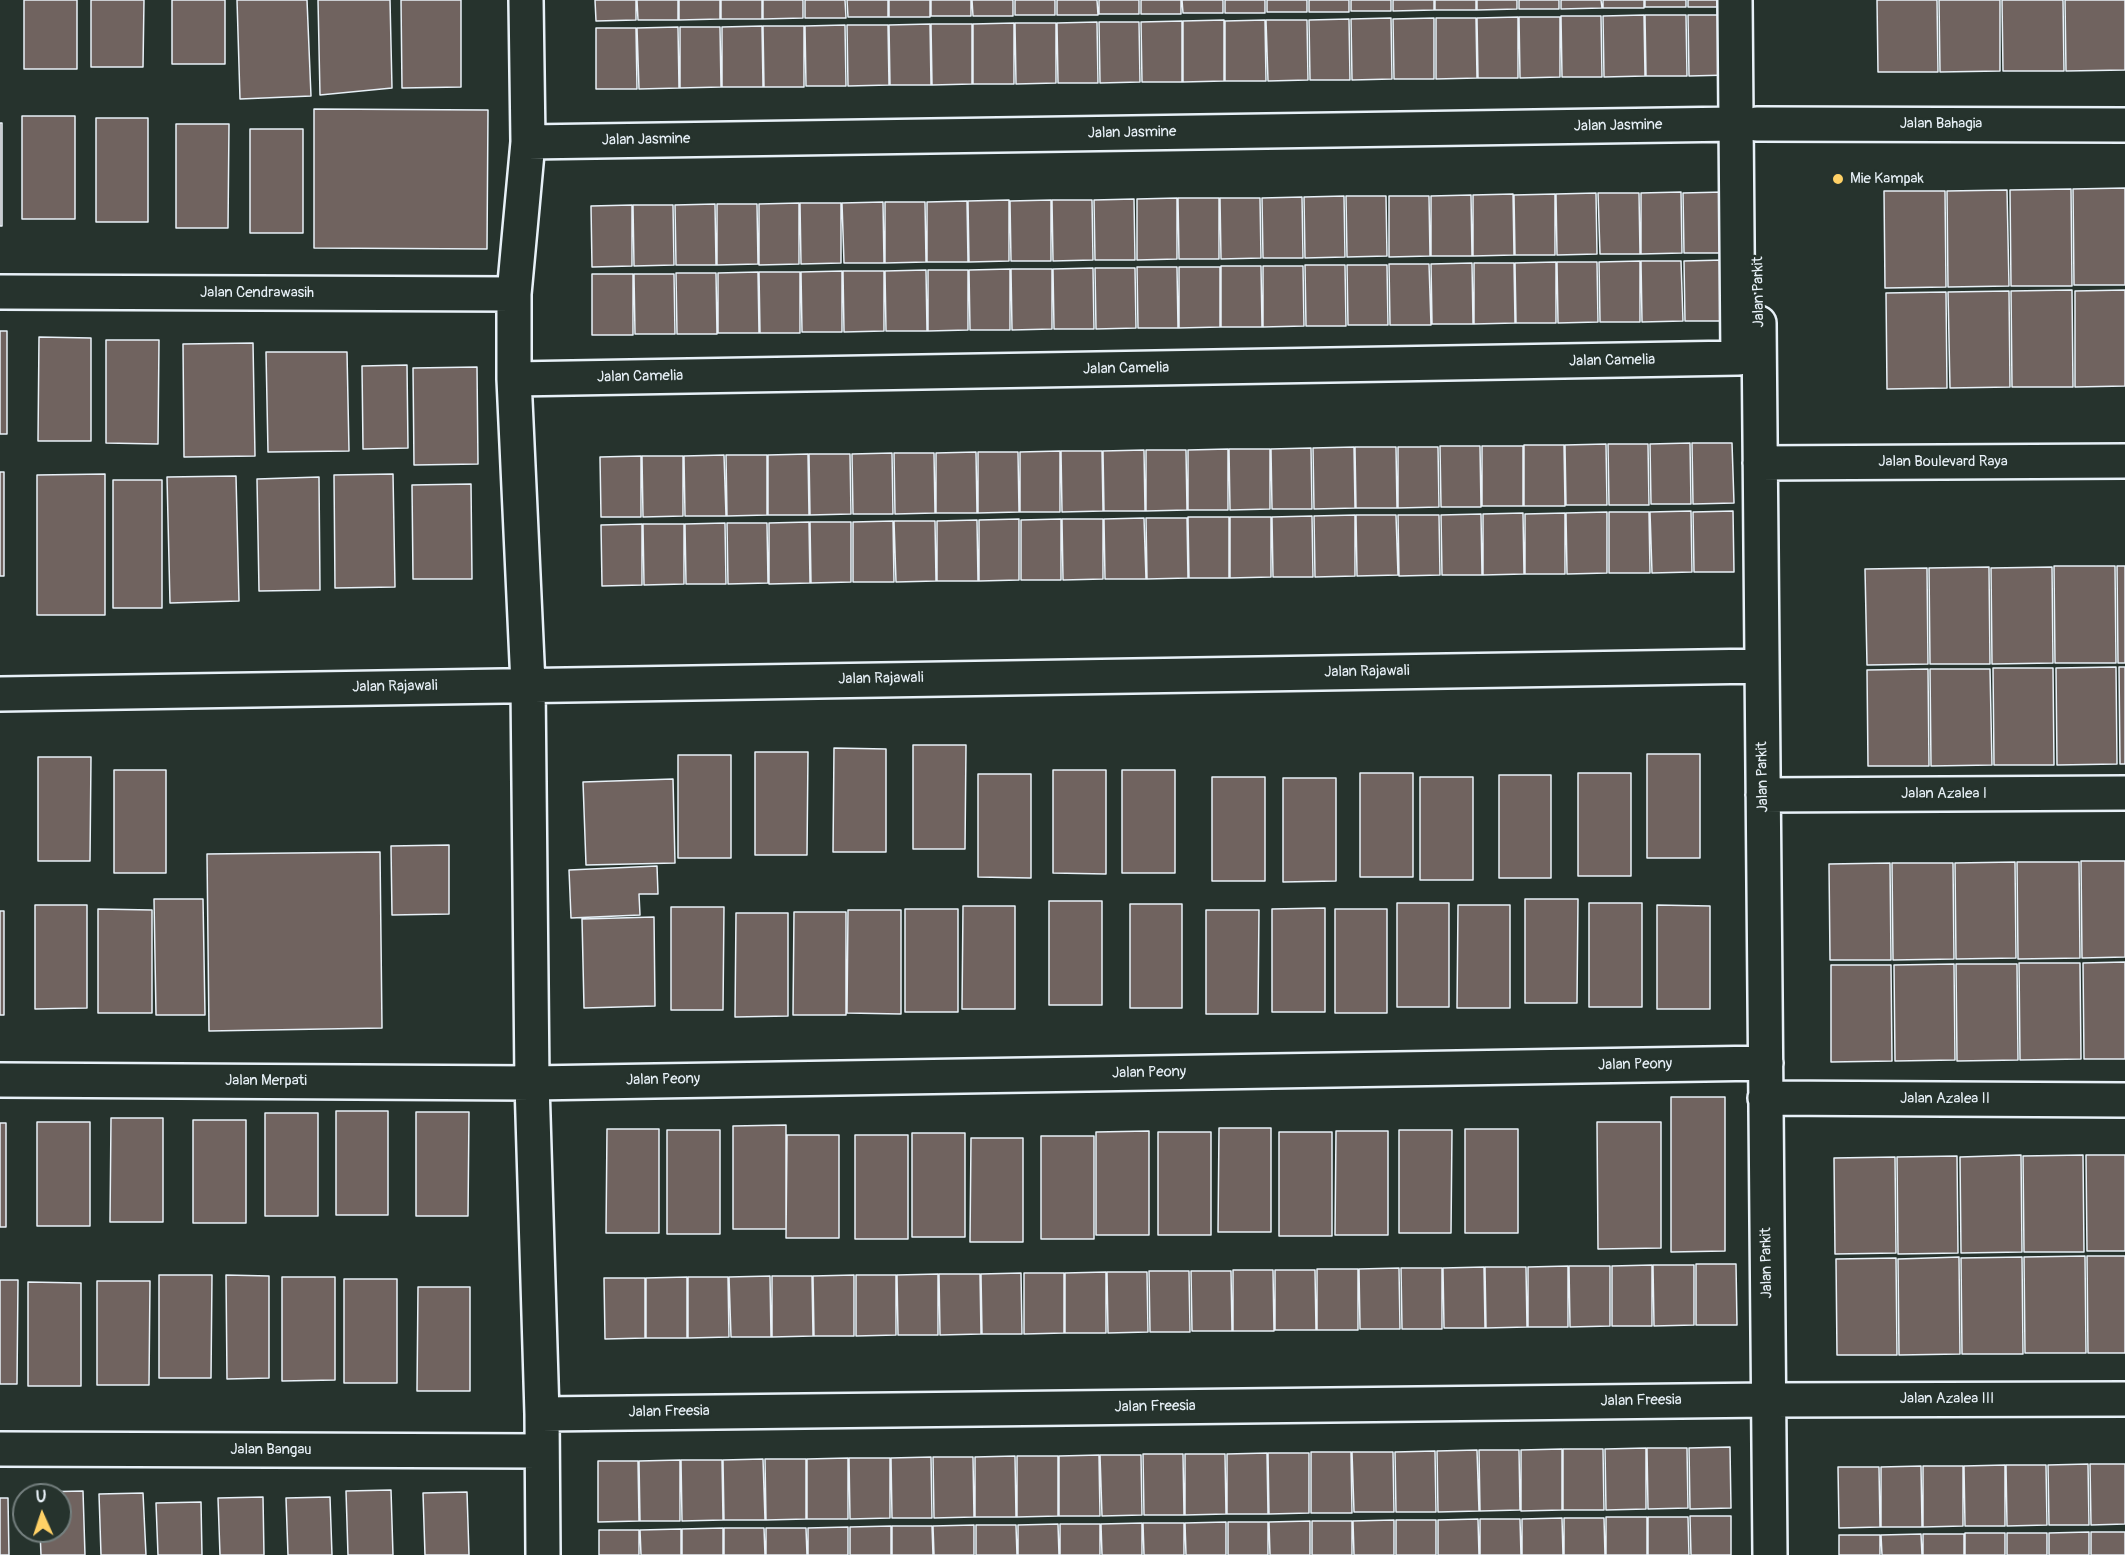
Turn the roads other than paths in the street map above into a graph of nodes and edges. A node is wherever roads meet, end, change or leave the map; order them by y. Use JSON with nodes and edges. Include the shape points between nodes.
{"nodes":[{"id":1,"x":526,"y":0,"type":"edge"},
{"id":2,"x":1735,"y":0,"type":"edge"},
{"id":3,"x":1756,"y":0,"type":"edge"},
{"id":4,"x":1747,"y":124,"type":"junction"},
{"id":5,"x":2125,"y":124,"type":"edge"},
{"id":6,"x":528,"y":142,"type":"junction"},
{"id":7,"x":0,"y":292,"type":"edge"},
{"id":8,"x":514,"y":294,"type":"junction"},
{"id":9,"x":514,"y":379,"type":"junction"},
{"id":10,"x":2125,"y":461,"type":"edge"},
{"id":11,"x":1760,"y":463,"type":"junction"},
{"id":12,"x":1762,"y":666,"type":"junction"},
{"id":13,"x":528,"y":684,"type":"junction"},
{"id":14,"x":0,"y":694,"type":"edge"},
{"id":15,"x":2125,"y":793,"type":"edge"},
{"id":16,"x":1763,"y":795,"type":"junction"},
{"id":17,"x":1766,"y":1063,"type":"junction"},
{"id":18,"x":0,"y":1080,"type":"edge"},
{"id":19,"x":532,"y":1083,"type":"junction"},
{"id":20,"x":1766,"y":1098,"type":"junction"},
{"id":21,"x":2125,"y":1100,"type":"edge"},
{"id":22,"x":2125,"y":1399,"type":"edge"},
{"id":23,"x":1768,"y":1400,"type":"junction"},
{"id":24,"x":542,"y":1414,"type":"junction"},
{"id":25,"x":0,"y":1449,"type":"edge"},
{"id":26,"x":542,"y":1451,"type":"junction"},
{"id":27,"x":543,"y":1555,"type":"edge"},
{"id":28,"x":1770,"y":1555,"type":"edge"}],
"edges":[{"from":1,"to":6,"type":"street"},
{"from":2,"to":4,"type":"street"},
{"from":3,"to":4,"type":"street","name":"Jalan Parkit"},
{"from":4,"to":5,"type":"street","name":"Jalan Bahagia"},
{"from":4,"to":6,"type":"street","name":"Jalan Jasmine"},
{"from":4,"to":9,"type":"street","name":"Jalan Camelia","via":[[1738,358]]},
{"from":4,"to":11,"type":"street","name":"Jalan Parkit"},
{"from":6,"to":8,"type":"street"},
{"from":7,"to":8,"type":"street","name":"Jalan Cendrawasih"},
{"from":8,"to":9,"type":"street"},
{"from":9,"to":13,"type":"street"},
{"from":10,"to":11,"type":"street","name":"Jalan Boulevard Raya"},
{"from":11,"to":12,"type":"street","name":"Jalan Parkit"},
{"from":12,"to":13,"type":"street","name":"Jalan Rajawali"},
{"from":12,"to":16,"type":"street","name":"Jalan Parkit"},
{"from":13,"to":14,"type":"street","name":"Jalan Rajawali"},
{"from":13,"to":19,"type":"street"},
{"from":15,"to":16,"type":"street","name":"Jalan Azalea I"},
{"from":16,"to":17,"type":"street","name":"Jalan Parkit"},
{"from":17,"to":19,"type":"street","name":"Jalan Peony"},
{"from":17,"to":20,"type":"street","name":"Jalan Parkit"},
{"from":18,"to":19,"type":"street","name":"Jalan Merpati"},
{"from":19,"to":24,"type":"street"},
{"from":20,"to":21,"type":"street","name":"Jalan Azalea II"},
{"from":20,"to":23,"type":"street","name":"Jalan Parkit"},
{"from":22,"to":23,"type":"street","name":"Jalan Azalea III"},
{"from":23,"to":24,"type":"street","name":"Jalan Freesia"},
{"from":23,"to":28,"type":"street","name":"Jalan Parkit"},
{"from":24,"to":26,"type":"street"},
{"from":25,"to":26,"type":"street","name":"Jalan Bangau"},
{"from":26,"to":27,"type":"street"}]}
